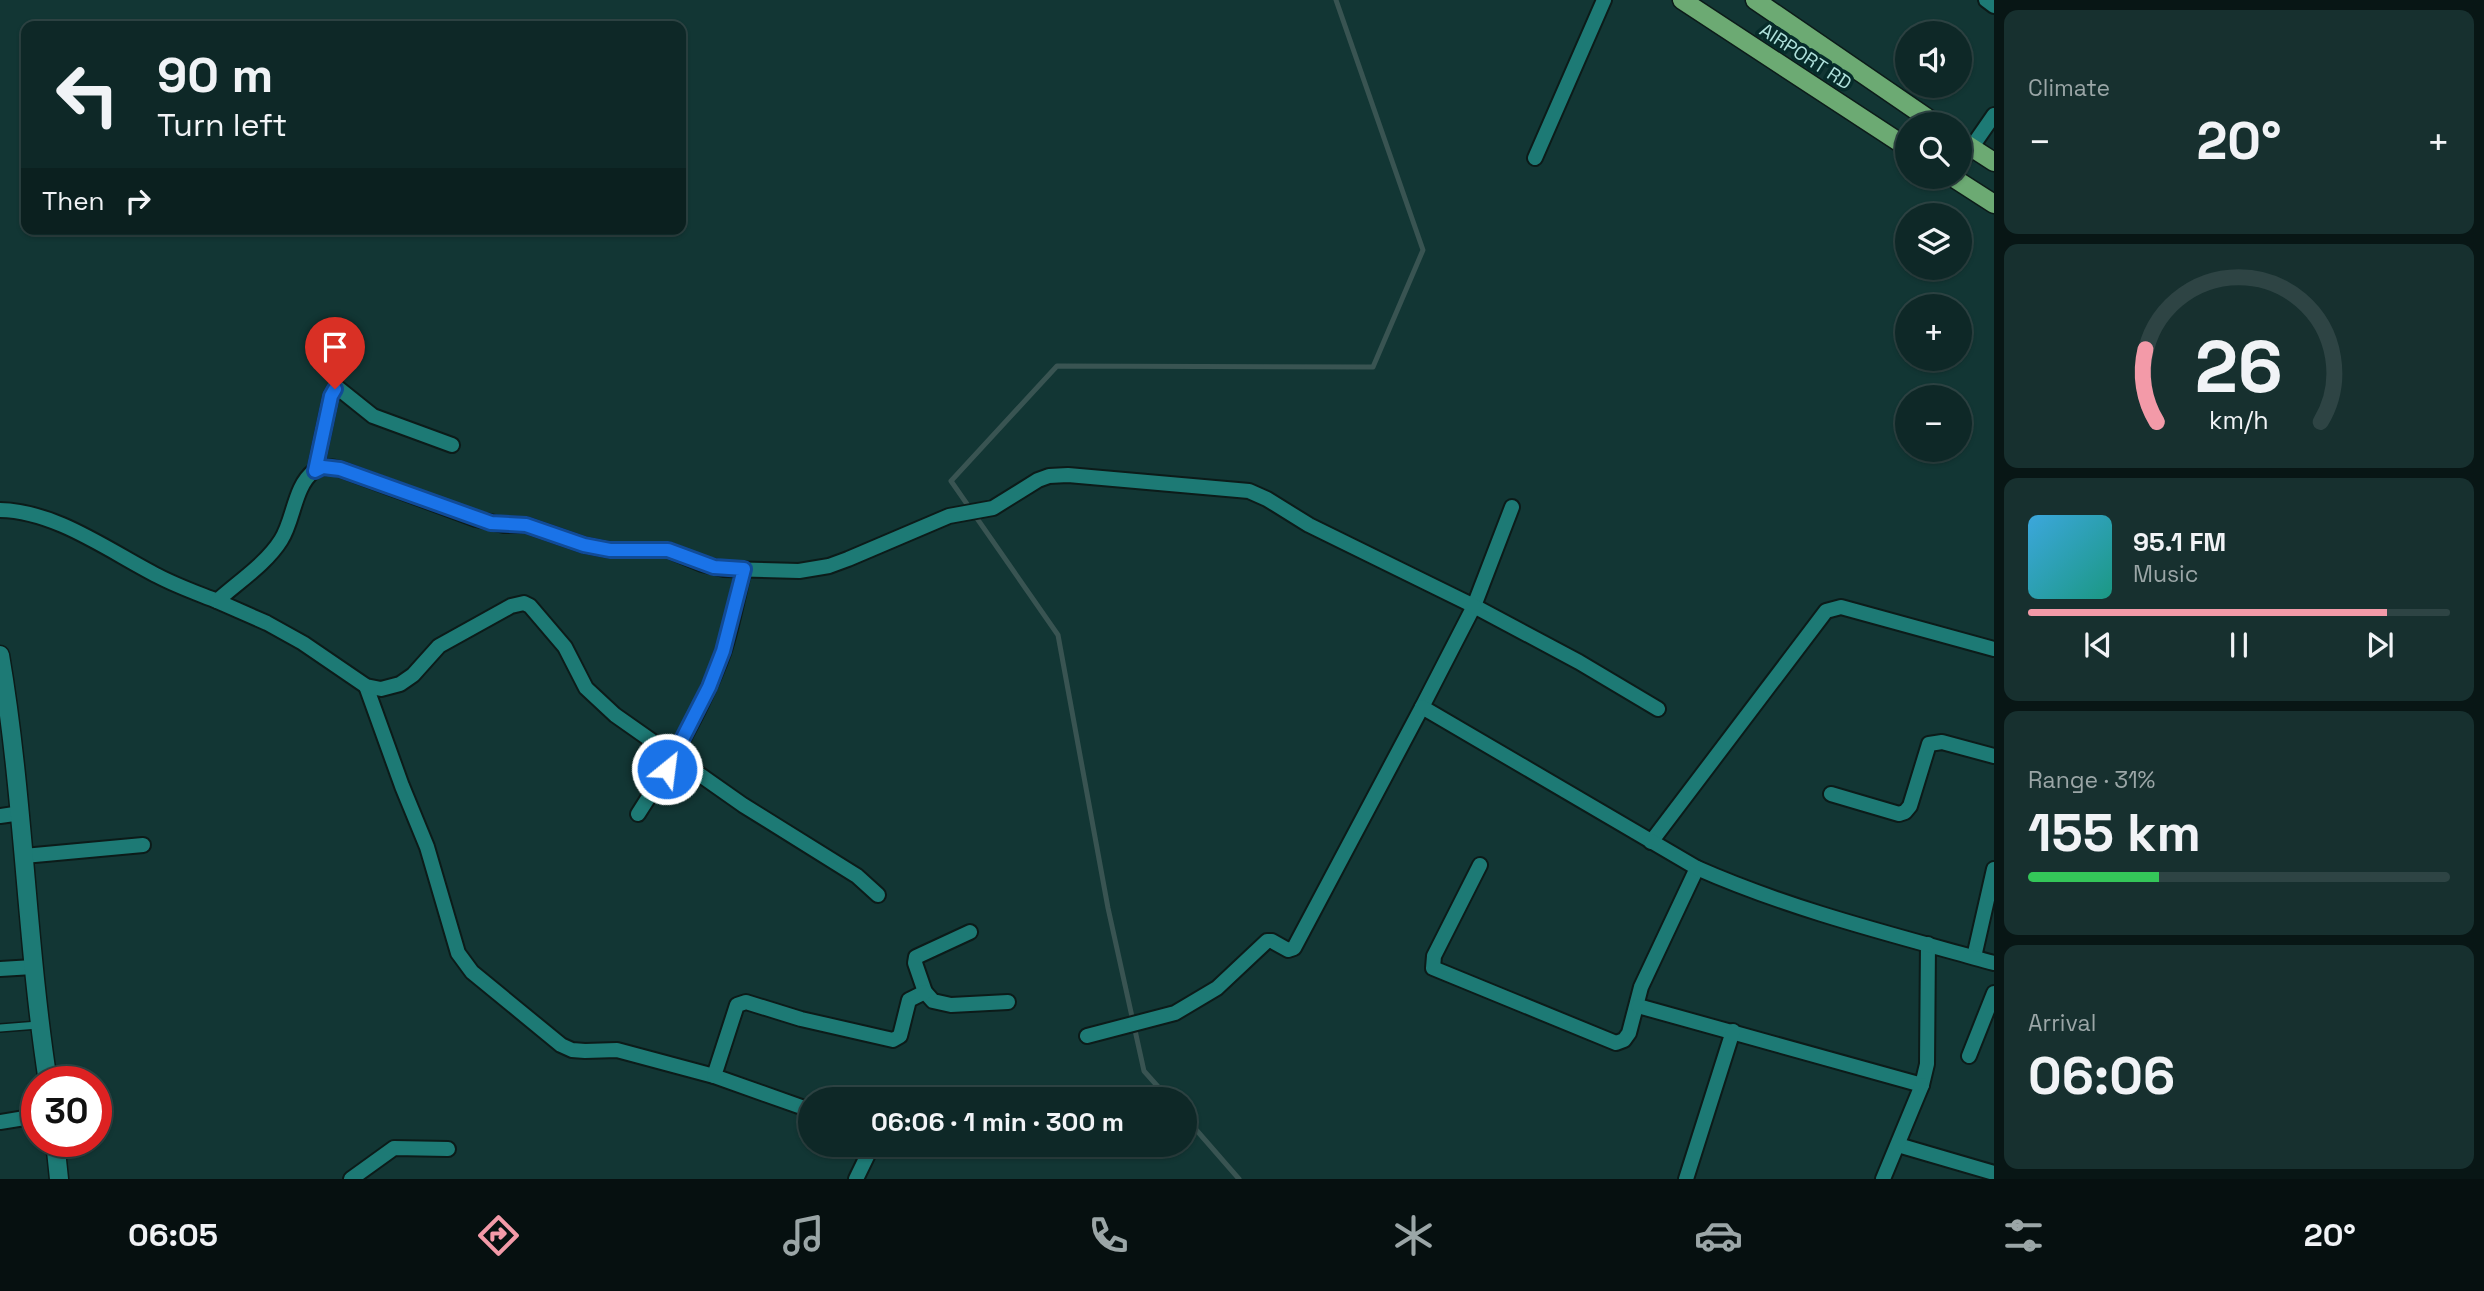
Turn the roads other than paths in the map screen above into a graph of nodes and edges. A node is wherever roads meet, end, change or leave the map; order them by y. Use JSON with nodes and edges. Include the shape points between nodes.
{"nodes":[{"id":1,"x":1604,"y":0,"type":"edge"},
{"id":2,"x":1682,"y":0,"type":"edge"},
{"id":3,"x":1755,"y":0,"type":"edge"},
{"id":4,"x":1986,"y":0,"type":"edge"},
{"id":5,"x":1994,"y":6,"type":"edge"},
{"id":6,"x":1918,"y":112,"type":"edge"},
{"id":7,"x":1994,"y":115,"type":"edge"},
{"id":8,"x":1972,"y":138,"type":"edge"},
{"id":9,"x":1895,"y":139,"type":"edge"},
{"id":10,"x":1972,"y":148,"type":"edge"},
{"id":11,"x":1535,"y":158,"type":"dead end"},
{"id":12,"x":1994,"y":162,"type":"edge"},
{"id":13,"x":1971,"y":189,"type":"edge"},
{"id":14,"x":1994,"y":204,"type":"edge"},
{"id":15,"x":452,"y":445,"type":"dead end"},
{"id":16,"x":315,"y":471,"type":"junction"},
{"id":17,"x":1512,"y":507,"type":"dead end"},
{"id":18,"x":0,"y":510,"type":"edge"},
{"id":19,"x":744,"y":569,"type":"junction"},
{"id":20,"x":217,"y":601,"type":"junction"},
{"id":21,"x":1474,"y":606,"type":"junction"},
{"id":22,"x":1994,"y":649,"type":"edge"},
{"id":23,"x":0,"y":655,"type":"edge"},
{"id":24,"x":366,"y":686,"type":"junction"},
{"id":25,"x":1422,"y":707,"type":"junction"},
{"id":26,"x":1658,"y":709,"type":"dead end"},
{"id":27,"x":1994,"y":756,"type":"edge"},
{"id":28,"x":675,"y":757,"type":"junction"},
{"id":29,"x":1831,"y":794,"type":"dead end"},
{"id":30,"x":21,"y":813,"type":"junction"},
{"id":31,"x":638,"y":814,"type":"dead end"},
{"id":32,"x":0,"y":816,"type":"edge"},
{"id":33,"x":1651,"y":842,"type":"junction"},
{"id":34,"x":143,"y":845,"type":"dead end"},
{"id":35,"x":24,"y":856,"type":"junction"},
{"id":36,"x":1480,"y":865,"type":"dead end"},
{"id":37,"x":1697,"y":868,"type":"junction"},
{"id":38,"x":1994,"y":869,"type":"edge"},
{"id":39,"x":878,"y":895,"type":"dead end"},
{"id":40,"x":970,"y":932,"type":"dead end"},
{"id":41,"x":1928,"y":944,"type":"junction"},
{"id":42,"x":1974,"y":957,"type":"junction"},
{"id":43,"x":1994,"y":963,"type":"edge"},
{"id":44,"x":33,"y":967,"type":"junction"},
{"id":45,"x":0,"y":969,"type":"edge"},
{"id":46,"x":925,"y":992,"type":"junction"},
{"id":47,"x":1994,"y":993,"type":"edge"},
{"id":48,"x":1008,"y":1002,"type":"dead end"},
{"id":49,"x":1638,"y":1006,"type":"junction"},
{"id":50,"x":39,"y":1025,"type":"junction"},
{"id":51,"x":0,"y":1028,"type":"edge"},
{"id":52,"x":1733,"y":1031,"type":"junction"},
{"id":53,"x":1087,"y":1036,"type":"dead end"},
{"id":54,"x":1969,"y":1056,"type":"dead end"},
{"id":55,"x":45,"y":1066,"type":"edge"},
{"id":56,"x":714,"y":1076,"type":"junction"},
{"id":57,"x":1922,"y":1085,"type":"junction"},
{"id":58,"x":798,"y":1106,"type":"edge"},
{"id":59,"x":21,"y":1119,"type":"edge"},
{"id":60,"x":0,"y":1122,"type":"edge"},
{"id":61,"x":1898,"y":1146,"type":"junction"},
{"id":62,"x":447,"y":1149,"type":"dead end"},
{"id":63,"x":57,"y":1157,"type":"edge"},
{"id":64,"x":867,"y":1157,"type":"edge"},
{"id":65,"x":1994,"y":1173,"type":"edge"},
{"id":66,"x":59,"y":1179,"type":"edge"},
{"id":67,"x":351,"y":1179,"type":"edge"},
{"id":68,"x":856,"y":1179,"type":"edge"},
{"id":69,"x":1686,"y":1179,"type":"edge"},
{"id":70,"x":1883,"y":1179,"type":"edge"}],
"edges":[{"from":1,"to":11,"type":"street"},
{"from":2,"to":9,"type":"main road","name":"AIRPORT RD"},
{"from":3,"to":6,"type":"main road"},
{"from":4,"to":5,"type":"street"},
{"from":7,"to":8,"type":"street"},
{"from":10,"to":12,"type":"main road"},
{"from":13,"to":14,"type":"main road"},
{"from":15,"to":16,"type":"street","via":[[373,416],[338,388],[331,396]]},
{"from":16,"to":19,"type":"street","via":[[340,469],[476,519],[526,525],[584,545],[668,550],[714,567]]},
{"from":16,"to":20,"type":"street","via":[[300,491],[280,542]]},
{"from":17,"to":21,"type":"street"},
{"from":18,"to":20,"type":"street","via":[[24,512],[68,528],[161,578]]},
{"from":19,"to":21,"type":"street","via":[[799,571],[829,566],[949,516],[993,509],[1038,480],[1068,475],[1249,491]]},
{"from":19,"to":28,"type":"street","via":[[723,651]]},
{"from":20,"to":24,"type":"street","via":[[303,643]]},
{"from":21,"to":25,"type":"street"},
{"from":21,"to":26,"type":"street"},
{"from":22,"to":33,"type":"street","via":[[1841,607],[1826,611]]},
{"from":23,"to":30,"type":"street"},
{"from":24,"to":28,"type":"street","via":[[381,689],[400,684],[439,646],[524,603],[565,647],[586,688],[615,715]]},
{"from":24,"to":56,"type":"street","via":[[465,964],[572,1050],[617,1050]]},
{"from":25,"to":33,"type":"street"},
{"from":25,"to":53,"type":"street","via":[[1294,948],[1267,941],[1217,988],[1175,1013]]},
{"from":27,"to":29,"type":"street","via":[[1942,742],[1929,744],[1909,806],[1899,814]]},
{"from":28,"to":31,"type":"street"},
{"from":28,"to":39,"type":"street","via":[[857,876]]},
{"from":30,"to":32,"type":"street"},
{"from":30,"to":35,"type":"street"},
{"from":33,"to":37,"type":"street"},
{"from":34,"to":35,"type":"street"},
{"from":35,"to":44,"type":"street"},
{"from":36,"to":49,"type":"street","via":[[1434,956],[1433,968],[1611,1042],[1624,1040]]},
{"from":37,"to":41,"type":"street","via":[[1799,907]]},
{"from":37,"to":49,"type":"street","via":[[1641,987]]},
{"from":38,"to":42,"type":"street"},
{"from":40,"to":46,"type":"street","via":[[916,957]]},
{"from":41,"to":42,"type":"street"},
{"from":41,"to":57,"type":"street","via":[[1928,1041]]},
{"from":42,"to":43,"type":"street"},
{"from":44,"to":45,"type":"street"},
{"from":44,"to":50,"type":"street"},
{"from":46,"to":48,"type":"street","via":[[933,1001],[951,1005]]},
{"from":46,"to":56,"type":"street","via":[[909,1000],[900,1036],[893,1040],[740,1003]]},
{"from":47,"to":54,"type":"street"},
{"from":49,"to":52,"type":"street"},
{"from":50,"to":51,"type":"lane"},
{"from":50,"to":55,"type":"street"},
{"from":52,"to":57,"type":"street"},
{"from":52,"to":69,"type":"street"},
{"from":56,"to":58,"type":"street"},
{"from":57,"to":61,"type":"street"},
{"from":59,"to":60,"type":"street"},
{"from":61,"to":65,"type":"street"},
{"from":61,"to":70,"type":"street"},
{"from":62,"to":67,"type":"street","via":[[394,1148]]},
{"from":63,"to":66,"type":"street"},
{"from":64,"to":68,"type":"street"}]}
